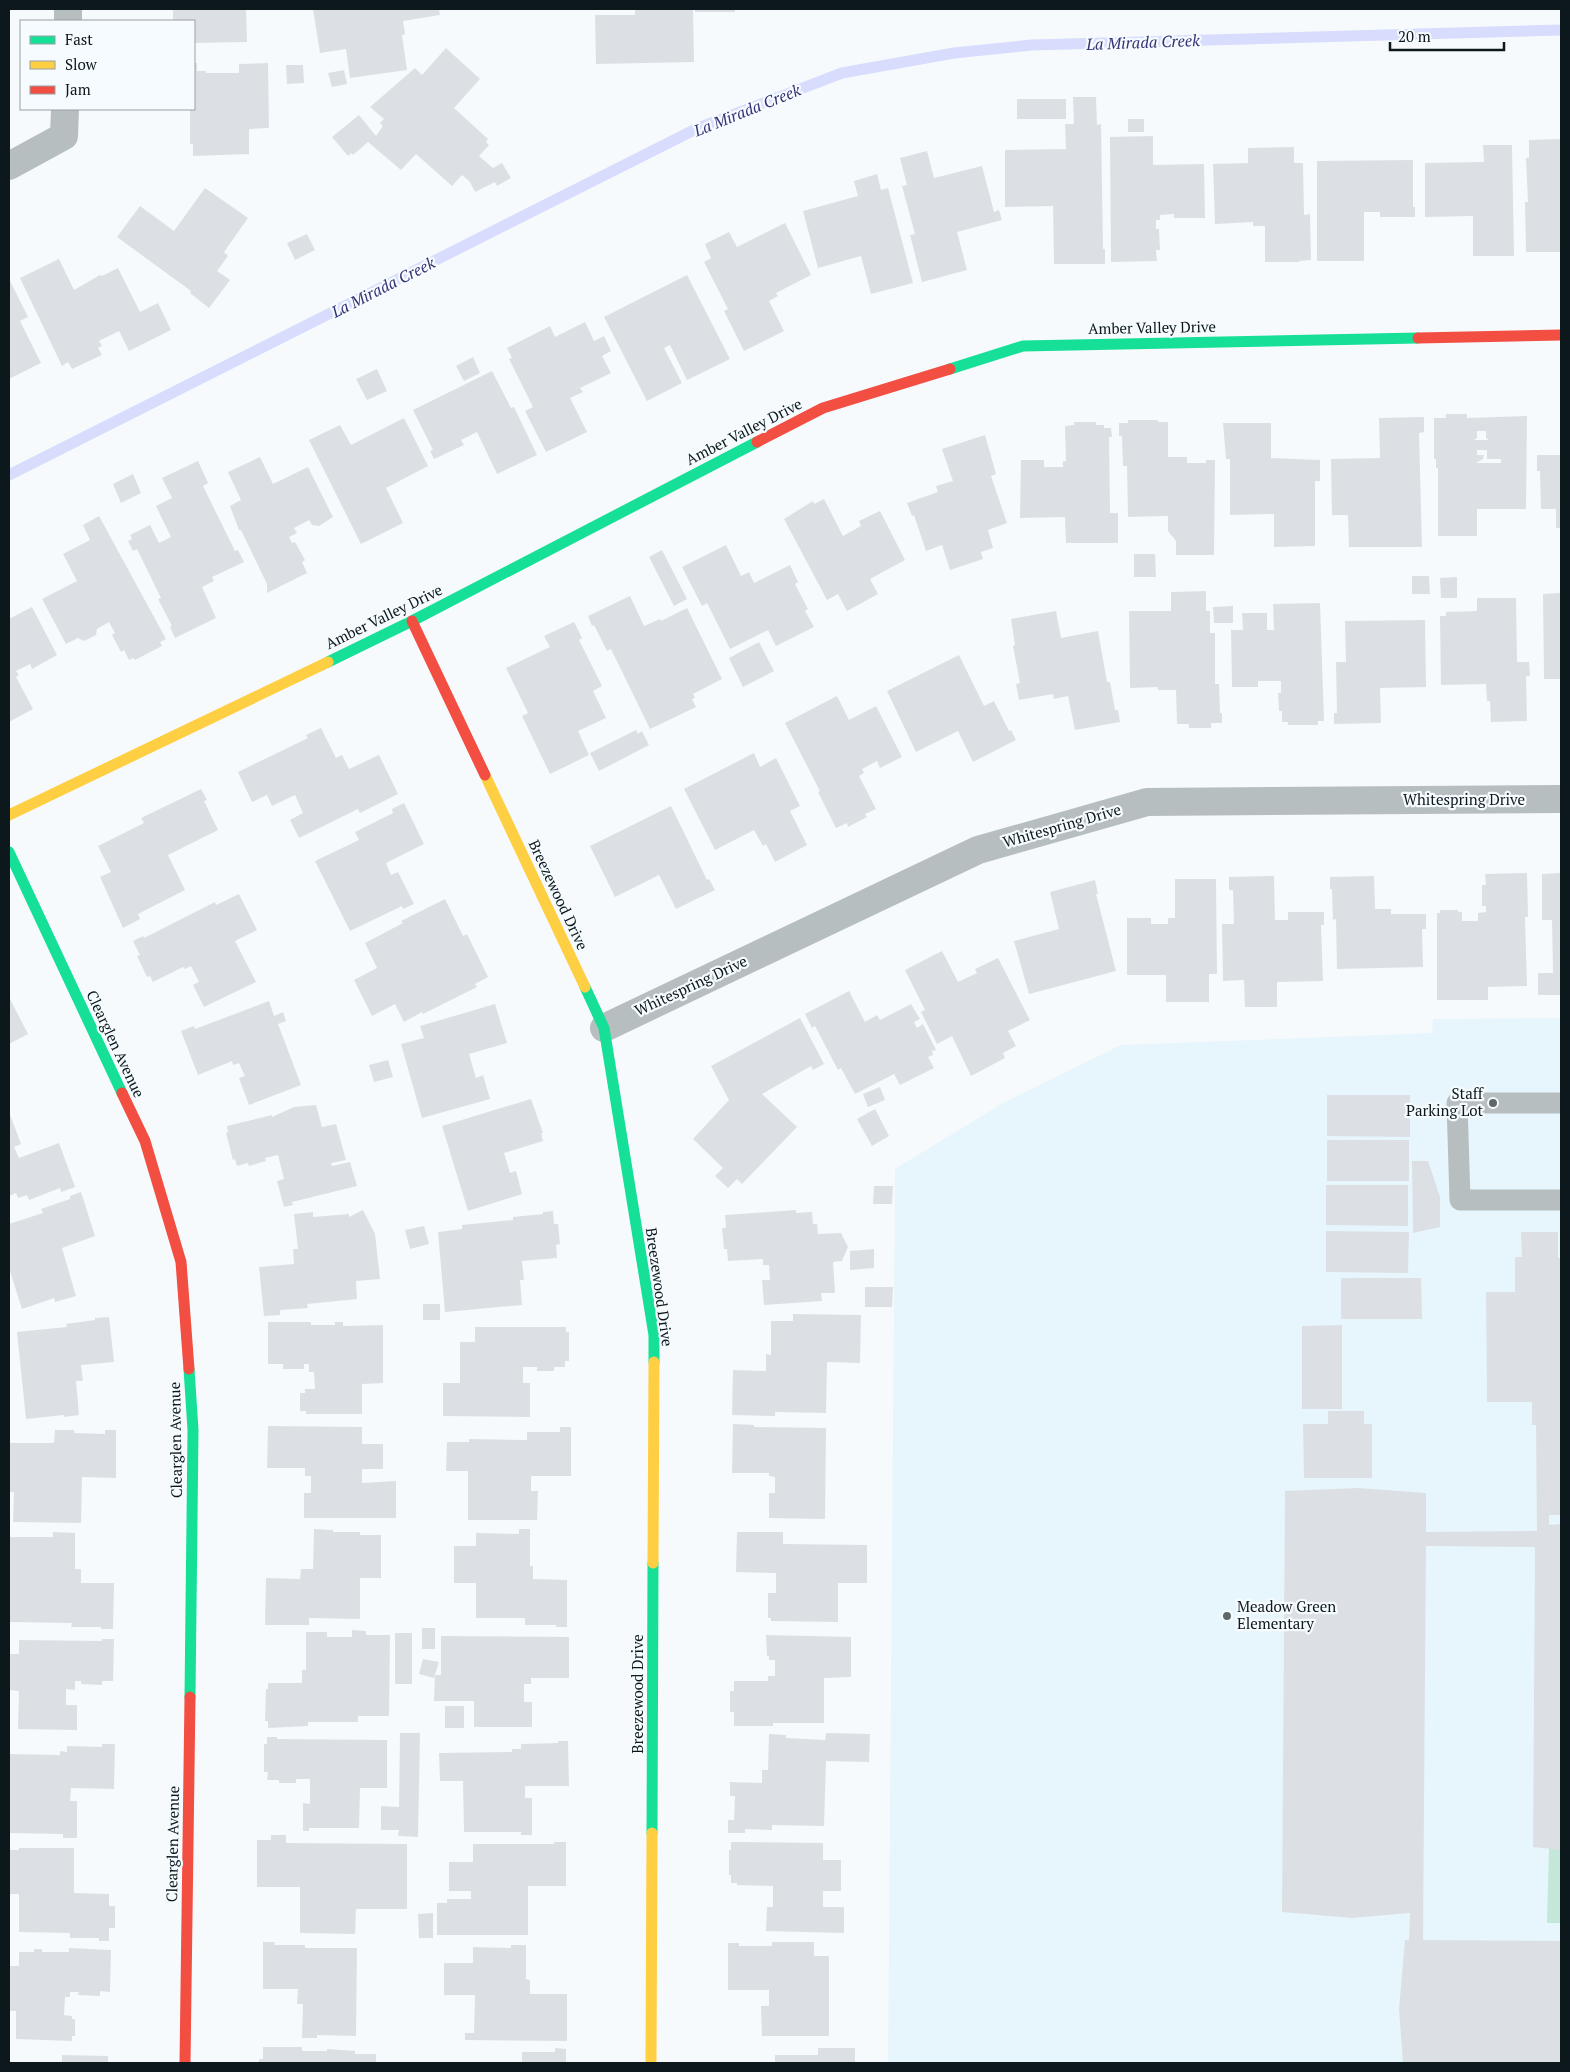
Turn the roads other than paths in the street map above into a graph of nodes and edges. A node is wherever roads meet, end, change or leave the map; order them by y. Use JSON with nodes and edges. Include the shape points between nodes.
{"nodes":[{"id":1,"x":65,"y":110,"type":"edge"},
{"id":2,"x":9,"y":166,"type":"edge"},
{"id":3,"x":1561,"y":335,"type":"edge"},
{"id":4,"x":412,"y":621,"type":"junction"},
{"id":5,"x":1561,"y":799,"type":"edge"},
{"id":6,"x":9,"y":815,"type":"edge"},
{"id":7,"x":9,"y":852,"type":"edge"},
{"id":8,"x":604,"y":1028,"type":"junction"},
{"id":9,"x":1561,"y":1103,"type":"edge"},
{"id":10,"x":1561,"y":1200,"type":"edge"},
{"id":11,"x":185,"y":2063,"type":"edge"},
{"id":12,"x":651,"y":2063,"type":"edge"}],
"edges":[{"from":1,"to":2,"type":"street","via":[[64,136]]},
{"from":3,"to":4,"type":"street","name":"Amber Valley Drive","via":[[1023,346],[823,408]]},
{"from":4,"to":6,"type":"street","name":"Amber Valley Drive"},
{"from":4,"to":8,"type":"street","name":"Breezewood Drive"},
{"from":5,"to":8,"type":"street","name":"Whitespring Drive","via":[[1147,802],[978,850]]},
{"from":7,"to":11,"type":"street","name":"Clearglen Avenue","via":[[145,1141],[181,1262],[193,1430]]},
{"from":8,"to":12,"type":"street","name":"Breezewood Drive","via":[[654,1335]]},
{"from":9,"to":10,"type":"lane","via":[[1457,1103],[1460,1200]]}]}
